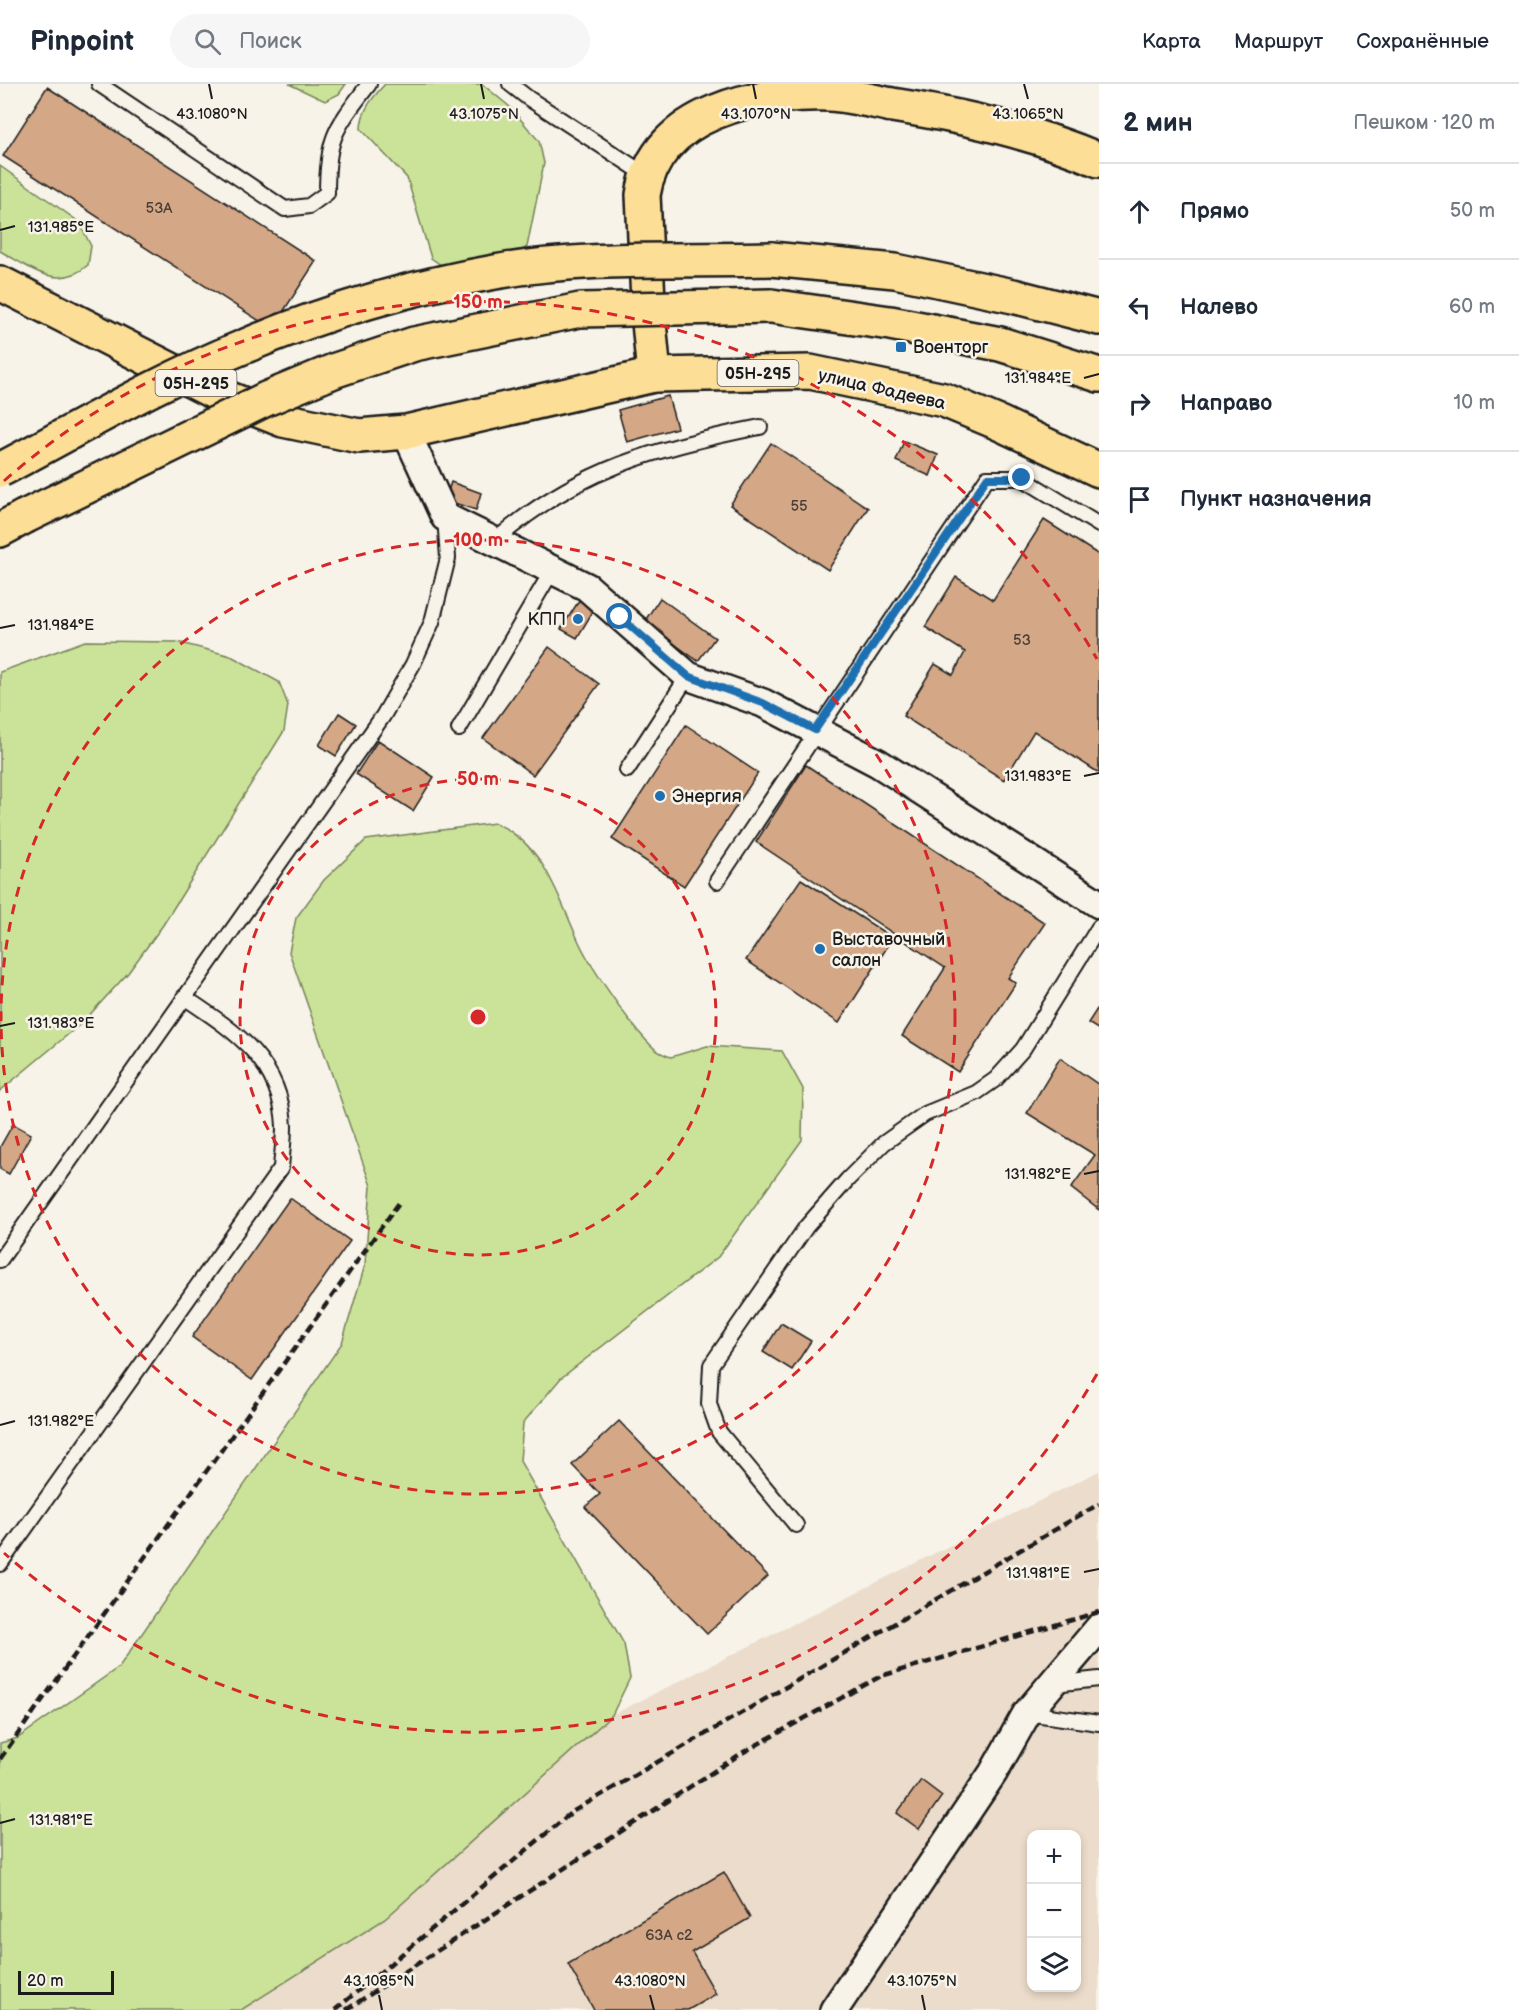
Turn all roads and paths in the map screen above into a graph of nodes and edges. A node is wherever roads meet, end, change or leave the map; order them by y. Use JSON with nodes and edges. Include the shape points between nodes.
{"nodes":[{"id":1,"x":99,"y":84,"type":"edge"},
{"id":2,"x":369,"y":84,"type":"edge"},
{"id":3,"x":510,"y":84,"type":"edge"},
{"id":4,"x":1099,"y":160,"type":"edge"},
{"id":5,"x":646,"y":175,"type":"junction"},
{"id":6,"x":0,"y":283,"type":"edge"},
{"id":7,"x":1099,"y":318,"type":"edge"},
{"id":8,"x":654,"y":375,"type":"junction"},
{"id":9,"x":1099,"y":375,"type":"edge"},
{"id":10,"x":760,"y":427,"type":"dead end"},
{"id":11,"x":406,"y":432,"type":"junction"},
{"id":12,"x":0,"y":470,"type":"edge"},
{"id":13,"x":1099,"y":470,"type":"edge"},
{"id":14,"x":445,"y":517,"type":"junction"},
{"id":15,"x":12,"y":523,"type":"edge"},
{"id":16,"x":1099,"y":525,"type":"edge"},
{"id":17,"x":496,"y":540,"type":"junction"},
{"id":18,"x":553,"y":569,"type":"junction"},
{"id":19,"x":688,"y":676,"type":"junction"},
{"id":20,"x":459,"y":729,"type":"dead end"},
{"id":21,"x":815,"y":730,"type":"junction"},
{"id":22,"x":627,"y":770,"type":"dead end"},
{"id":23,"x":717,"y":881,"type":"dead end"},
{"id":24,"x":1099,"y":904,"type":"edge"},
{"id":25,"x":1099,"y":927,"type":"edge"},
{"id":26,"x":183,"y":998,"type":"junction"},
{"id":27,"x":0,"y":1260,"type":"edge"},
{"id":28,"x":796,"y":1525,"type":"dead end"},
{"id":29,"x":0,"y":1564,"type":"edge"},
{"id":30,"x":1099,"y":1628,"type":"edge"},
{"id":31,"x":1099,"y":1679,"type":"edge"},
{"id":32,"x":1052,"y":1684,"type":"junction"},
{"id":33,"x":1027,"y":1713,"type":"junction"},
{"id":34,"x":1099,"y":1723,"type":"edge"},
{"id":35,"x":834,"y":2010,"type":"edge"}],
"edges":[{"from":1,"to":2,"type":"lane","via":[[285,209],[309,206],[327,193],[332,139]]},
{"from":3,"to":5,"type":"lane"},
{"from":4,"to":5,"type":"main road","via":[[1059,143],[941,113],[830,94],[730,105],[684,127],[665,146]]},
{"from":5,"to":8,"type":"main road","via":[[646,254]]},
{"from":6,"to":11,"type":"main road","number":"05Н-295","via":[[222,396],[283,420],[359,436]]},
{"from":7,"to":12,"type":"main road","bridge":true,"via":[[895,271],[771,259],[574,262],[495,272],[390,295],[243,347]]},
{"from":8,"to":11,"type":"main road","name":"улица Фадеева","number":"05Н-295"},
{"from":8,"to":13,"type":"main road","name":"улица Фадеева","number":"05Н-295","via":[[810,372],[944,400]]},
{"from":9,"to":15,"type":"main road","bridge":true,"via":[[1000,344],[771,306],[580,310],[414,344],[336,370],[266,399]]},
{"from":10,"to":17,"type":"lane","via":[[697,439],[622,462],[526,513]]},
{"from":11,"to":14,"type":"street"},
{"from":14,"to":17,"type":"street"},
{"from":14,"to":26,"type":"lane","via":[[448,558],[432,622],[413,664],[383,716]]},
{"from":16,"to":21,"type":"lane","via":[[1022,478],[987,478]]},
{"from":17,"to":18,"type":"street"},
{"from":18,"to":19,"type":"street","via":[[587,587]]},
{"from":18,"to":20,"type":"lane"},
{"from":19,"to":21,"type":"street","via":[[763,703]]},
{"from":19,"to":22,"type":"lane"},
{"from":21,"to":23,"type":"lane"},
{"from":21,"to":24,"type":"street","via":[[878,763]]},
{"from":25,"to":28,"type":"lane","via":[[1023,1049],[996,1079],[976,1093],[925,1114],[884,1143],[848,1179],[806,1227],[711,1365],[709,1404],[719,1432]]},
{"from":26,"to":27,"type":"lane"},
{"from":26,"to":29,"type":"lane","via":[[233,1030],[260,1056],[277,1093],[284,1125],[281,1168]]},
{"from":30,"to":32,"type":"street"},
{"from":31,"to":32,"type":"lane"},
{"from":32,"to":33,"type":"street"},
{"from":33,"to":34,"type":"lane"},
{"from":33,"to":35,"type":"street","via":[[993,1773]]}]}
